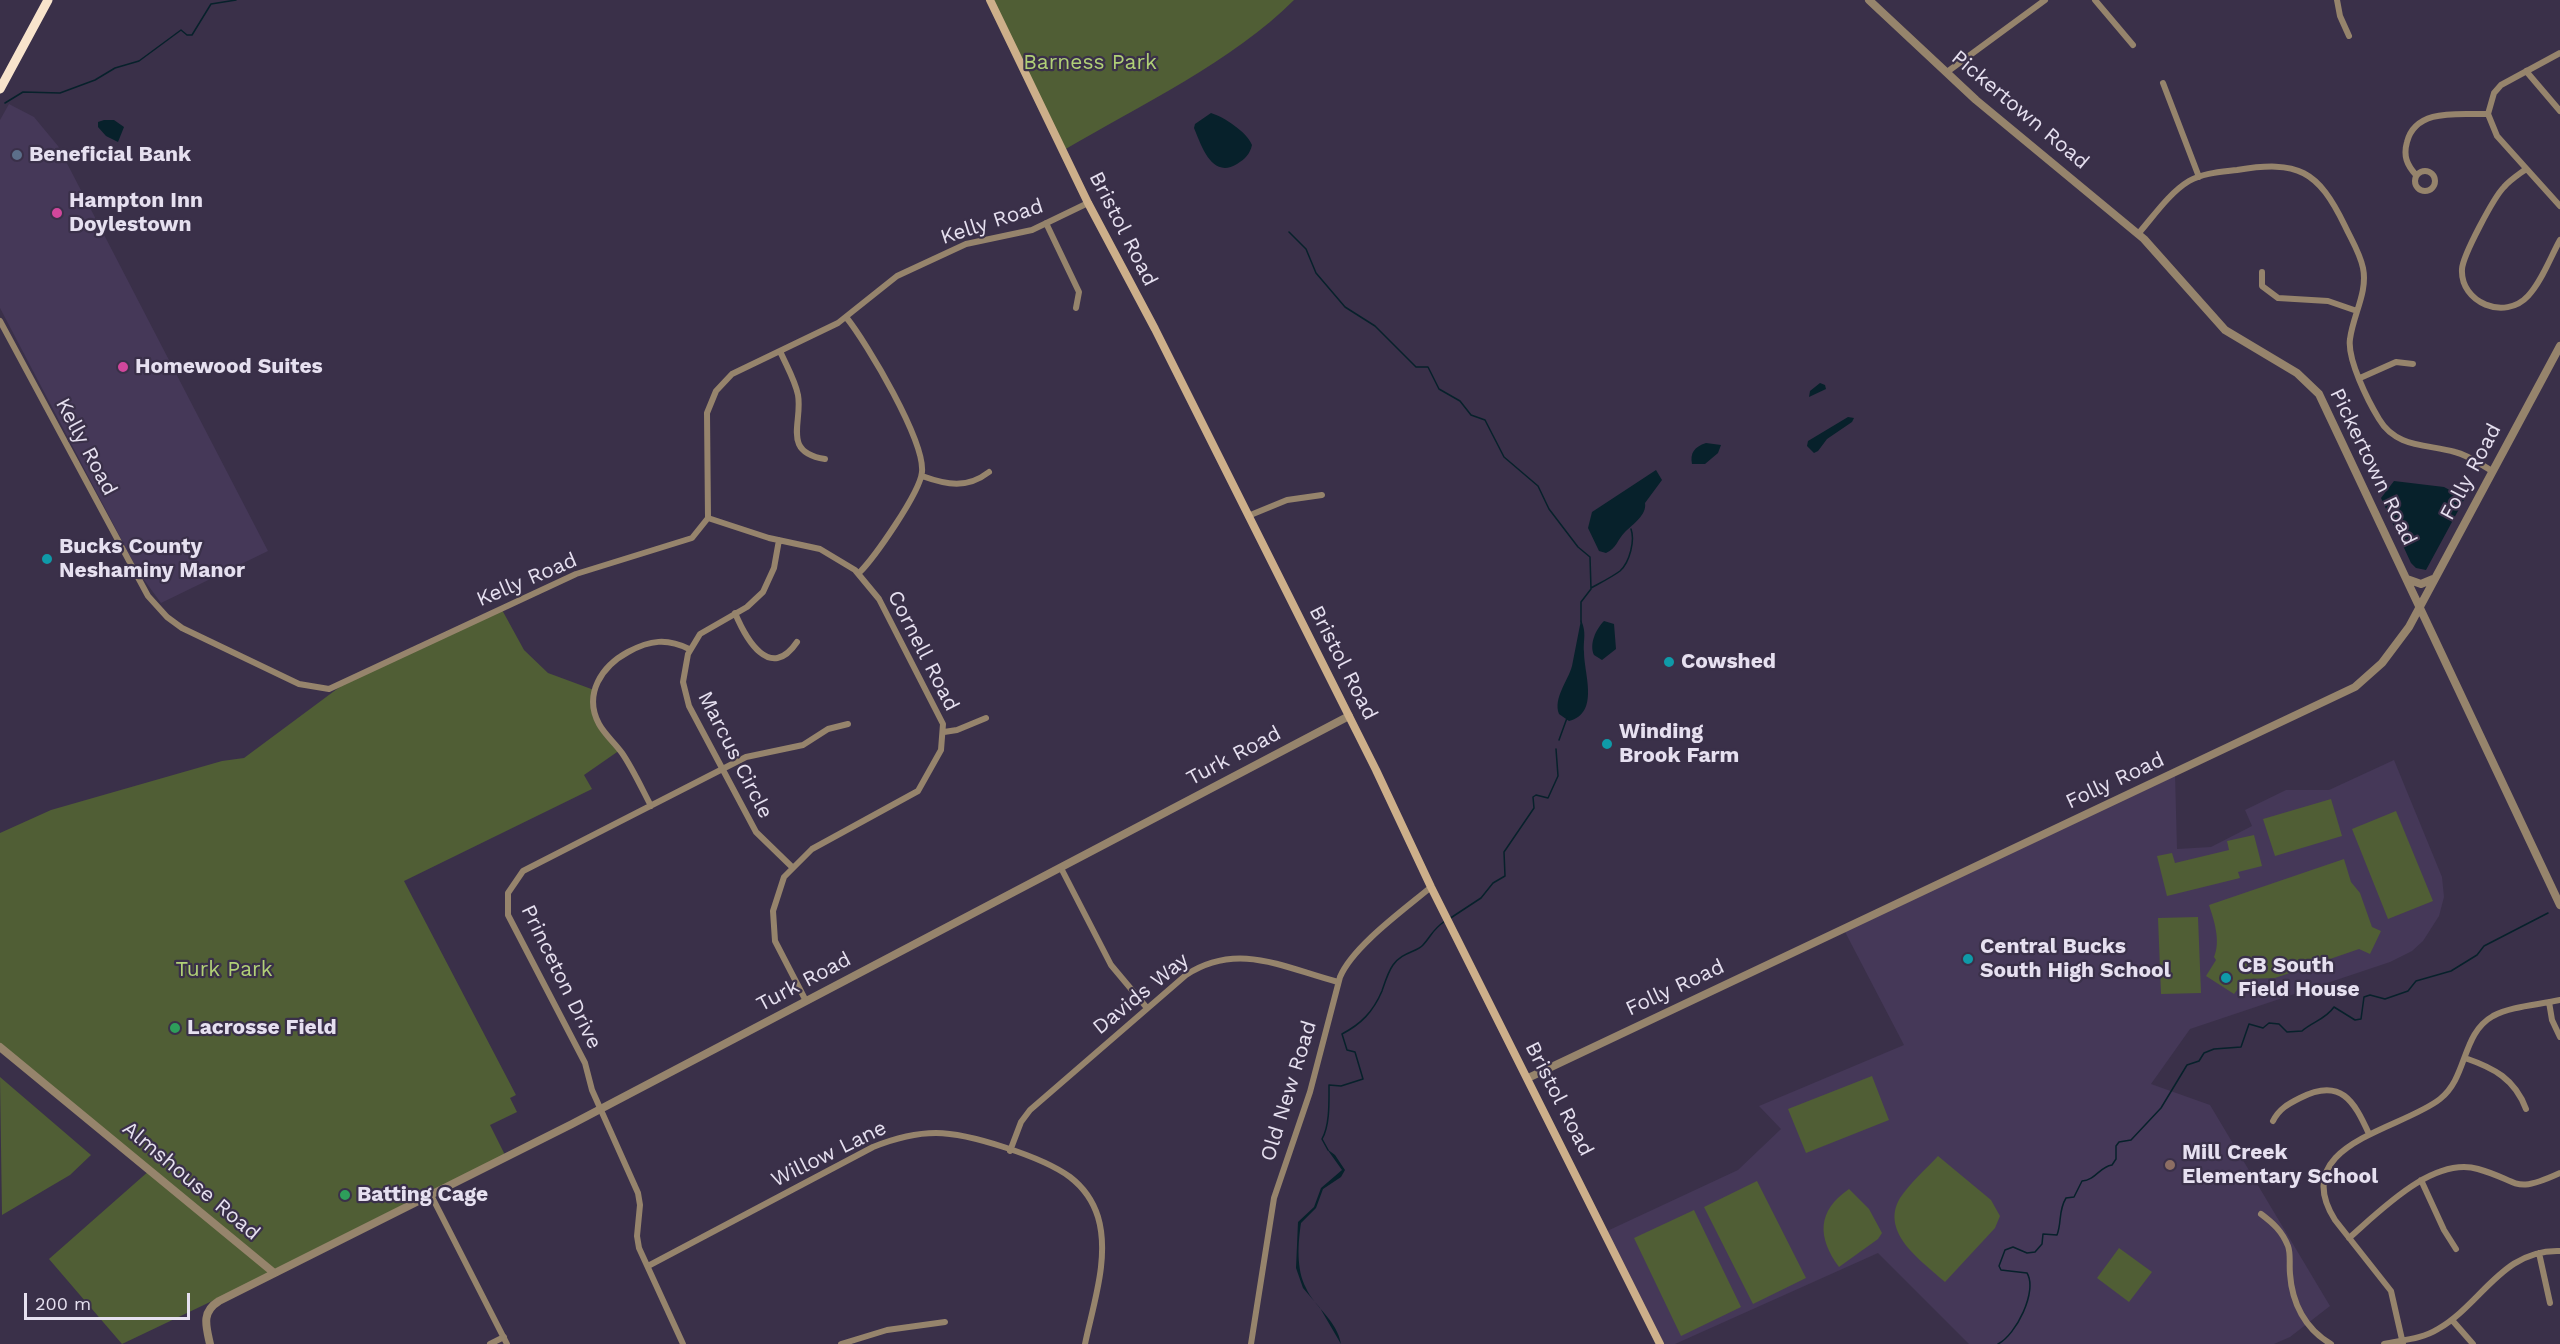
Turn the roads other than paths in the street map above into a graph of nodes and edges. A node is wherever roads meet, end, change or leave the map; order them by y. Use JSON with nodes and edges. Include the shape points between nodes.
{"nodes":[{"id":1,"x":48,"y":0,"type":"edge"},
{"id":2,"x":990,"y":0,"type":"edge"},
{"id":3,"x":1869,"y":0,"type":"edge"},
{"id":4,"x":2044,"y":0,"type":"edge"},
{"id":5,"x":2095,"y":0,"type":"edge"},
{"id":6,"x":2337,"y":0,"type":"edge"},
{"id":7,"x":2349,"y":36,"type":"dead end"},
{"id":8,"x":2133,"y":45,"type":"dead end"},
{"id":9,"x":2560,"y":53,"type":"edge"},
{"id":10,"x":2526,"y":70,"type":"junction"},
{"id":11,"x":1947,"y":72,"type":"junction"},
{"id":12,"x":2163,"y":83,"type":"dead end"},
{"id":13,"x":0,"y":89,"type":"edge"},
{"id":14,"x":2560,"y":111,"type":"edge"},
{"id":15,"x":2488,"y":114,"type":"junction"},
{"id":16,"x":2526,"y":169,"type":"junction"},
{"id":17,"x":2416,"y":175,"type":"dead end"},
{"id":18,"x":2199,"y":177,"type":"junction"},
{"id":19,"x":1088,"y":203,"type":"junction"},
{"id":20,"x":2560,"y":206,"type":"edge"},
{"id":21,"x":1046,"y":224,"type":"junction"},
{"id":22,"x":2138,"y":234,"type":"junction"},
{"id":23,"x":2560,"y":240,"type":"edge"},
{"id":24,"x":2262,"y":272,"type":"dead end"},
{"id":25,"x":1076,"y":308,"type":"dead end"},
{"id":26,"x":2357,"y":311,"type":"junction"},
{"id":27,"x":846,"y":317,"type":"junction"},
{"id":28,"x":0,"y":321,"type":"edge"},
{"id":29,"x":2560,"y":346,"type":"edge"},
{"id":30,"x":780,"y":351,"type":"junction"},
{"id":31,"x":2412,"y":364,"type":"dead end"},
{"id":32,"x":2360,"y":378,"type":"junction"},
{"id":33,"x":825,"y":459,"type":"dead end"},
{"id":34,"x":2492,"y":471,"type":"junction"},
{"id":35,"x":989,"y":472,"type":"dead end"},
{"id":36,"x":922,"y":476,"type":"junction"},
{"id":37,"x":1322,"y":495,"type":"dead end"},
{"id":38,"x":1248,"y":516,"type":"junction"},
{"id":39,"x":708,"y":518,"type":"junction"},
{"id":40,"x":779,"y":540,"type":"junction"},
{"id":41,"x":859,"y":573,"type":"junction"},
{"id":42,"x":2436,"y":576,"type":"junction"},
{"id":43,"x":2407,"y":579,"type":"junction"},
{"id":44,"x":2420,"y":606,"type":"junction"},
{"id":45,"x":735,"y":613,"type":"junction"},
{"id":46,"x":2410,"y":626,"type":"junction"},
{"id":47,"x":2430,"y":627,"type":"junction"},
{"id":48,"x":797,"y":642,"type":"dead end"},
{"id":49,"x":689,"y":649,"type":"junction"},
{"id":50,"x":1349,"y":716,"type":"junction"},
{"id":51,"x":986,"y":718,"type":"dead end"},
{"id":52,"x":848,"y":724,"type":"dead end"},
{"id":53,"x":944,"y":732,"type":"junction"},
{"id":54,"x":723,"y":770,"type":"junction"},
{"id":55,"x":651,"y":806,"type":"junction"},
{"id":56,"x":792,"y":867,"type":"junction"},
{"id":57,"x":1061,"y":868,"type":"junction"},
{"id":58,"x":1431,"y":887,"type":"junction"},
{"id":59,"x":2560,"y":905,"type":"edge"},
{"id":60,"x":1338,"y":982,"type":"junction"},
{"id":61,"x":2560,"y":1000,"type":"edge"},
{"id":62,"x":806,"y":1001,"type":"junction"},
{"id":63,"x":2549,"y":1002,"type":"junction"},
{"id":64,"x":1147,"y":1008,"type":"junction"},
{"id":65,"x":2560,"y":1037,"type":"edge"},
{"id":66,"x":0,"y":1047,"type":"edge"},
{"id":67,"x":2465,"y":1058,"type":"junction"},
{"id":68,"x":1528,"y":1078,"type":"junction"},
{"id":69,"x":602,"y":1108,"type":"junction"},
{"id":70,"x":2526,"y":1109,"type":"dead end"},
{"id":71,"x":2273,"y":1121,"type":"dead end"},
{"id":72,"x":2369,"y":1134,"type":"junction"},
{"id":73,"x":1010,"y":1151,"type":"junction"},
{"id":74,"x":2560,"y":1173,"type":"edge"},
{"id":75,"x":2421,"y":1180,"type":"junction"},
{"id":76,"x":431,"y":1195,"type":"junction"},
{"id":77,"x":2261,"y":1214,"type":"dead end"},
{"id":78,"x":2349,"y":1238,"type":"junction"},
{"id":79,"x":2456,"y":1250,"type":"dead end"},
{"id":80,"x":2560,"y":1251,"type":"edge"},
{"id":81,"x":2539,"y":1253,"type":"junction"},
{"id":82,"x":648,"y":1266,"type":"junction"},
{"id":83,"x":273,"y":1272,"type":"junction"},
{"id":84,"x":2550,"y":1303,"type":"dead end"},
{"id":85,"x":2452,"y":1320,"type":"junction"},
{"id":86,"x":945,"y":1322,"type":"dead end"},
{"id":87,"x":506,"y":1341,"type":"edge"},
{"id":88,"x":2402,"y":1342,"type":"edge"},
{"id":89,"x":2328,"y":1343,"type":"edge"},
{"id":90,"x":210,"y":1344,"type":"edge"},
{"id":91,"x":490,"y":1344,"type":"edge"},
{"id":92,"x":683,"y":1344,"type":"edge"},
{"id":93,"x":842,"y":1344,"type":"edge"},
{"id":94,"x":1085,"y":1344,"type":"edge"},
{"id":95,"x":1251,"y":1344,"type":"edge"},
{"id":96,"x":1660,"y":1344,"type":"edge"},
{"id":97,"x":2384,"y":1344,"type":"edge"},
{"id":98,"x":2473,"y":1344,"type":"edge"}],
"edges":[{"from":1,"to":13,"type":"highway"},
{"from":2,"to":19,"type":"main road","name":"Bristol Road"},
{"from":3,"to":11,"type":"street","name":"Pickertown Road"},
{"from":4,"to":11,"type":"street"},
{"from":5,"to":8,"type":"street"},
{"from":6,"to":7,"type":"street"},
{"from":9,"to":10,"type":"street"},
{"from":10,"to":14,"type":"street"},
{"from":10,"to":15,"type":"street","via":[[2498,88]]},
{"from":11,"to":22,"type":"street","name":"Pickertown Road"},
{"from":12,"to":18,"type":"street"},
{"from":15,"to":16,"type":"street","via":[[2495,133]]},
{"from":15,"to":17,"type":"street","via":[[2437,115],[2419,123],[2406,148],[2408,165]]},
{"from":16,"to":20,"type":"street"},
{"from":16,"to":23,"type":"street","via":[[2500,191],[2468,250],[2462,269],[2465,286],[2488,306],[2516,305],[2532,291]]},
{"from":18,"to":22,"type":"street","via":[[2182,186]]},
{"from":18,"to":26,"type":"street","via":[[2269,165],[2297,170],[2320,185],[2331,198],[2363,265],[2365,283]]},
{"from":19,"to":21,"type":"street","name":"Kelly Road"},
{"from":19,"to":38,"type":"main road","name":"Bristol Road"},
{"from":21,"to":25,"type":"street","via":[[1079,292]]},
{"from":21,"to":27,"type":"street","name":"Kelly Road","via":[[1024,233],[966,244],[946,253],[897,276]]},
{"from":22,"to":43,"type":"street","name":"Pickertown Road","via":[[2225,330],[2297,373],[2319,394]]},
{"from":24,"to":26,"type":"street","via":[[2262,286],[2278,298],[2328,301]]},
{"from":26,"to":32,"type":"street","via":[[2349,344]]},
{"from":27,"to":30,"type":"street","name":"Kelly Road"},
{"from":27,"to":36,"type":"street","via":[[866,344],[916,442]]},
{"from":28,"to":39,"type":"street","name":"Kelly Road","via":[[148,596],[182,628],[311,688],[341,686],[576,574],[686,541],[697,535]]},
{"from":29,"to":34,"type":"street","name":"Folly Road"},
{"from":30,"to":33,"type":"street","via":[[798,395],[797,438],[803,450]]},
{"from":30,"to":39,"type":"street","name":"Kelly Road","via":[[732,374],[712,398],[707,419]]},
{"from":31,"to":32,"type":"street","via":[[2396,362]]},
{"from":32,"to":34,"type":"street","via":[[2379,420],[2396,437],[2407,443],[2456,452]]},
{"from":34,"to":42,"type":"street","name":"Folly Road"},
{"from":35,"to":36,"type":"street","via":[[978,481],[955,485]]},
{"from":36,"to":41,"type":"street","via":[[907,506]]},
{"from":37,"to":38,"type":"street","via":[[1287,500]]},
{"from":38,"to":50,"type":"main road","name":"Bristol Road"},
{"from":39,"to":40,"type":"street","name":"Cornell Road"},
{"from":40,"to":41,"type":"street","name":"Cornell Road","via":[[820,549]]},
{"from":40,"to":45,"type":"street","via":[[774,568],[763,592]]},
{"from":41,"to":53,"type":"street","name":"Cornell Road","via":[[879,599]]},
{"from":42,"to":43,"type":"street","via":[[2421,584]]},
{"from":42,"to":44,"type":"street","name":"Folly Road"},
{"from":43,"to":44,"type":"street","name":"Pickertown Road"},
{"from":44,"to":46,"type":"street","name":"Folly Road"},
{"from":44,"to":47,"type":"street","name":"Pickertown Road"},
{"from":45,"to":48,"type":"street","via":[[744,635],[759,653],[781,657]]},
{"from":45,"to":49,"type":"street","via":[[700,634]]},
{"from":46,"to":47,"type":"street","via":[[2418,622]]},
{"from":46,"to":68,"type":"street","name":"Folly Road","via":[[2366,680],[2340,697]]},
{"from":47,"to":59,"type":"street","name":"Pickertown Road"},
{"from":49,"to":54,"type":"street","name":"Marcus Circle","via":[[684,670],[685,695]]},
{"from":49,"to":55,"type":"street","via":[[666,641],[641,645],[605,667],[594,690],[599,726],[623,754]]},
{"from":50,"to":57,"type":"street","name":"Turk Road"},
{"from":50,"to":58,"type":"main road","name":"Bristol Road"},
{"from":51,"to":53,"type":"street"},
{"from":52,"to":54,"type":"street","name":"Princeton Drive","via":[[828,729],[803,745],[756,754]]},
{"from":53,"to":56,"type":"street","name":"Cornell Road","via":[[941,750],[918,791],[822,842]]},
{"from":54,"to":55,"type":"street","name":"Princeton Drive"},
{"from":54,"to":56,"type":"street","name":"Marcus Circle","via":[[756,832]]},
{"from":55,"to":69,"type":"street","name":"Princeton Drive","via":[[523,871],[511,887],[506,905],[585,1063]]},
{"from":56,"to":62,"type":"street","name":"Cornell Road","via":[[778,893],[773,921],[777,949]]},
{"from":57,"to":62,"type":"street","name":"Turk Road"},
{"from":57,"to":64,"type":"street","via":[[1111,965]]},
{"from":58,"to":60,"type":"street","name":"Old New Road","via":[[1354,955]]},
{"from":58,"to":68,"type":"main road","name":"Bristol Road"},
{"from":60,"to":64,"type":"street","name":"Davids Way","via":[[1256,959],[1222,958],[1186,975]]},
{"from":60,"to":95,"type":"street","name":"Old New Road","via":[[1310,1092],[1274,1200]]},
{"from":61,"to":63,"type":"street"},
{"from":62,"to":69,"type":"street","name":"Turk Road"},
{"from":63,"to":65,"type":"street"},
{"from":63,"to":67,"type":"street","via":[[2487,1020],[2473,1036]]},
{"from":64,"to":73,"type":"street","name":"Davids Way","via":[[1030,1110]]},
{"from":66,"to":83,"type":"street","name":"Almshouse Road"},
{"from":67,"to":70,"type":"street","via":[[2500,1072],[2518,1090]]},
{"from":67,"to":72,"type":"street","via":[[2451,1087],[2437,1102]]},
{"from":68,"to":96,"type":"main road","name":"Bristol Road"},
{"from":69,"to":76,"type":"street","name":"Turk Road"},
{"from":69,"to":82,"type":"street","via":[[638,1193],[637,1236]]},
{"from":71,"to":72,"type":"street","via":[[2285,1106],[2312,1092],[2331,1090],[2352,1101]]},
{"from":72,"to":78,"type":"street","via":[[2340,1152],[2326,1178],[2328,1207]]},
{"from":73,"to":82,"type":"street","name":"Willow Lane","via":[[974,1138],[947,1134],[910,1135],[884,1143]]},
{"from":73,"to":94,"type":"street","name":"Willow Lane","via":[[1069,1176],[1097,1213],[1102,1250]]},
{"from":74,"to":75,"type":"street","via":[[2536,1184],[2520,1186],[2477,1168],[2459,1167]]},
{"from":75,"to":78,"type":"street"},
{"from":75,"to":79,"type":"street"},
{"from":76,"to":83,"type":"street","name":"Turk Road"},
{"from":76,"to":87,"type":"street"},
{"from":77,"to":89,"type":"street","via":[[2279,1228],[2289,1248],[2292,1294],[2298,1310]]},
{"from":78,"to":88,"type":"street","via":[[2391,1291]]},
{"from":80,"to":81,"type":"street"},
{"from":81,"to":84,"type":"street"},
{"from":81,"to":85,"type":"street","via":[[2506,1268]]},
{"from":82,"to":92,"type":"street"},
{"from":83,"to":90,"type":"street","via":[[209,1307],[205,1317]]},
{"from":85,"to":88,"type":"street","via":[[2427,1335]]},
{"from":85,"to":98,"type":"street"},
{"from":86,"to":93,"type":"street","via":[[887,1330]]},
{"from":87,"to":91,"type":"street"},
{"from":88,"to":97,"type":"street"}]}
